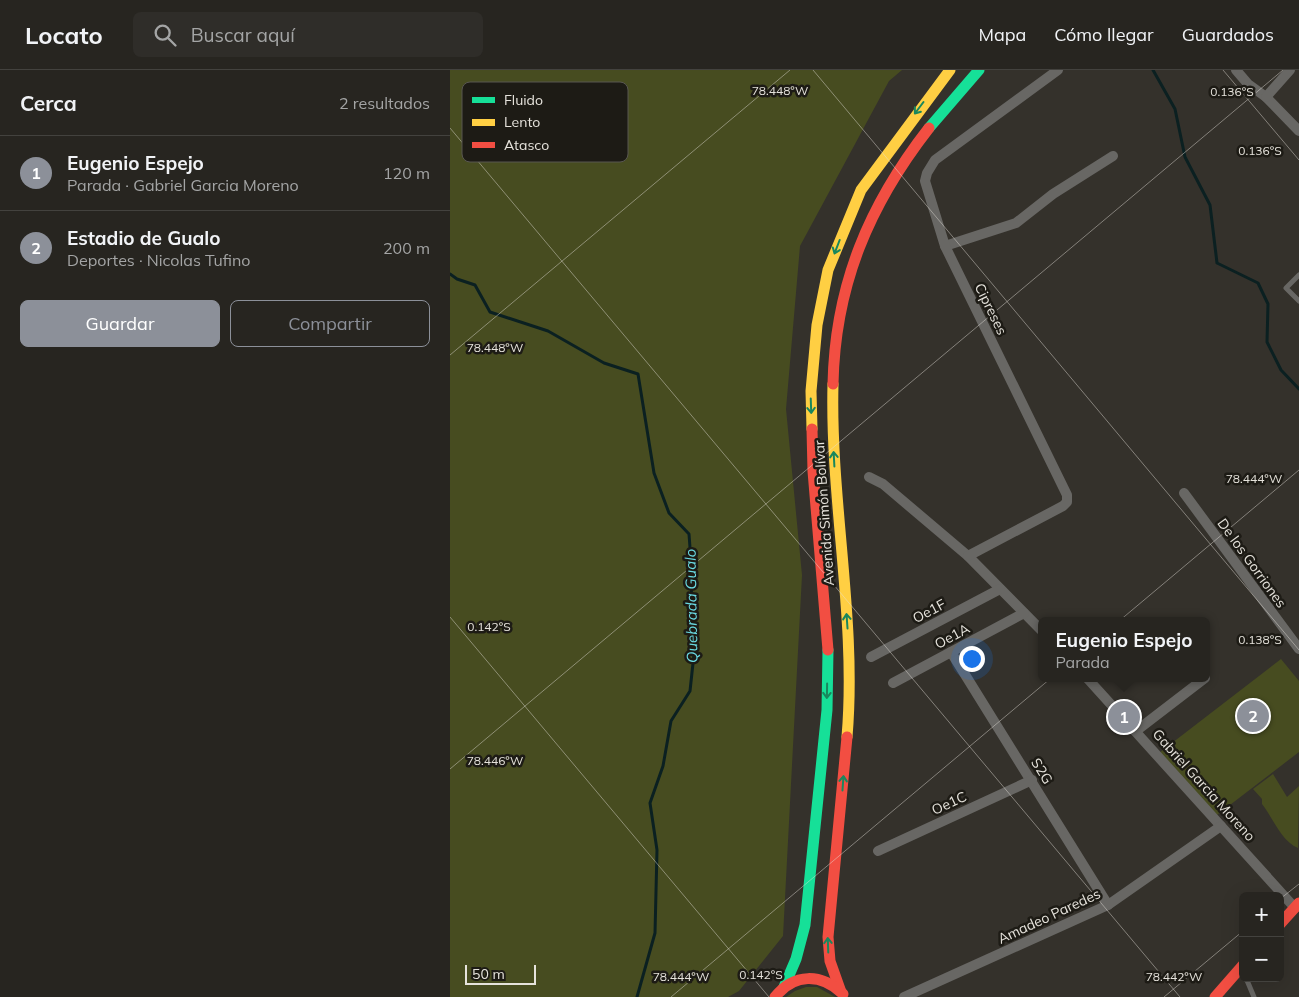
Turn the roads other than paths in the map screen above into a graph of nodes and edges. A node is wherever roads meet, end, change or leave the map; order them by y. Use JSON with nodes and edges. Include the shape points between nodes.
{"nodes":[{"id":1,"x":950,"y":70,"type":"edge"},
{"id":2,"x":979,"y":70,"type":"edge"},
{"id":3,"x":1058,"y":70,"type":"edge"},
{"id":4,"x":1236,"y":70,"type":"edge"},
{"id":5,"x":1290,"y":70,"type":"edge"},
{"id":6,"x":1266,"y":97,"type":"junction"},
{"id":7,"x":1299,"y":131,"type":"edge"},
{"id":8,"x":1113,"y":156,"type":"dead end"},
{"id":9,"x":944,"y":246,"type":"junction"},
{"id":10,"x":1299,"y":275,"type":"edge"},
{"id":11,"x":1299,"y":301,"type":"edge"},
{"id":12,"x":869,"y":477,"type":"dead end"},
{"id":13,"x":1184,"y":493,"type":"dead end"},
{"id":14,"x":968,"y":556,"type":"junction"},
{"id":15,"x":1000,"y":589,"type":"junction"},
{"id":16,"x":1024,"y":613,"type":"junction"},
{"id":17,"x":1038,"y":627,"type":"edge"},
{"id":18,"x":1299,"y":649,"type":"edge"},
{"id":19,"x":952,"y":652,"type":"junction"},
{"id":20,"x":871,"y":657,"type":"dead end"},
{"id":21,"x":1093,"y":682,"type":"edge"},
{"id":22,"x":1200,"y":682,"type":"edge"},
{"id":23,"x":893,"y":683,"type":"dead end"},
{"id":24,"x":1136,"y":731,"type":"junction"},
{"id":25,"x":1032,"y":780,"type":"junction"},
{"id":26,"x":1221,"y":826,"type":"junction"},
{"id":27,"x":878,"y":852,"type":"dead end"},
{"id":28,"x":1108,"y":905,"type":"junction"},
{"id":29,"x":1298,"y":908,"type":"edge"},
{"id":30,"x":1284,"y":920,"type":"edge"},
{"id":31,"x":1239,"y":972,"type":"edge"},
{"id":32,"x":1248,"y":982,"type":"edge"},
{"id":33,"x":784,"y":987,"type":"junction"},
{"id":34,"x":843,"y":994,"type":"edge"},
{"id":35,"x":1221,"y":995,"type":"edge"},
{"id":36,"x":775,"y":997,"type":"edge"},
{"id":37,"x":904,"y":997,"type":"edge"},
{"id":38,"x":1254,"y":997,"type":"edge"}],
"edges":[{"from":1,"to":33,"type":"main road","name":"Avenida Simón Bolívar","one_way":true,"via":[[861,190],[828,270],[817,325],[811,391],[813,470],[828,633],[827,710],[804,925],[796,959]]},
{"from":34,"to":2,"type":"main road","name":"Avenida Simón Bolívar","one_way":true,"via":[[831,964],[828,932],[842,792],[850,657],[834,458],[833,389],[838,318],[849,272],[884,191],[948,105]]},
{"from":3,"to":9,"type":"street","name":"Cipreses","via":[[930,166],[925,181]]},
{"from":4,"to":6,"type":"street"},
{"from":5,"to":6,"type":"street"},
{"from":6,"to":7,"type":"street"},
{"from":8,"to":9,"type":"street","via":[[1053,194],[1016,223]]},
{"from":9,"to":14,"type":"street","name":"Cipreses","via":[[1067,495],[1063,506]]},
{"from":10,"to":11,"type":"lane","via":[[1286,288]]},
{"from":12,"to":14,"type":"street","via":[[882,484]]},
{"from":13,"to":18,"type":"street","name":"De los Gorriones"},
{"from":14,"to":15,"type":"street"},
{"from":15,"to":16,"type":"street"},
{"from":15,"to":20,"type":"street","name":"Oe1F"},
{"from":16,"to":17,"type":"street"},
{"from":16,"to":19,"type":"street","name":"Oe1A"},
{"from":19,"to":23,"type":"street","name":"Oe1A"},
{"from":19,"to":25,"type":"street","name":"S2G"},
{"from":21,"to":24,"type":"street","name":"Gabriel Garcia Moreno"},
{"from":22,"to":24,"type":"street"},
{"from":24,"to":26,"type":"street","name":"Gabriel Garcia Moreno"},
{"from":25,"to":27,"type":"street","name":"Oe1C"},
{"from":25,"to":28,"type":"street","name":"S2G"},
{"from":26,"to":28,"type":"street","name":"Amadeo Paredes"},
{"from":26,"to":29,"type":"street","name":"Gabriel Garcia Moreno"},
{"from":28,"to":37,"type":"street","name":"Amadeo Paredes"},
{"from":29,"to":30,"type":"main road"},
{"from":31,"to":35,"type":"main road"},
{"from":32,"to":38,"type":"lane"},
{"from":33,"to":34,"type":"main road","via":[[795,980],[820,978],[832,983]]},
{"from":33,"to":36,"type":"main road"}]}
